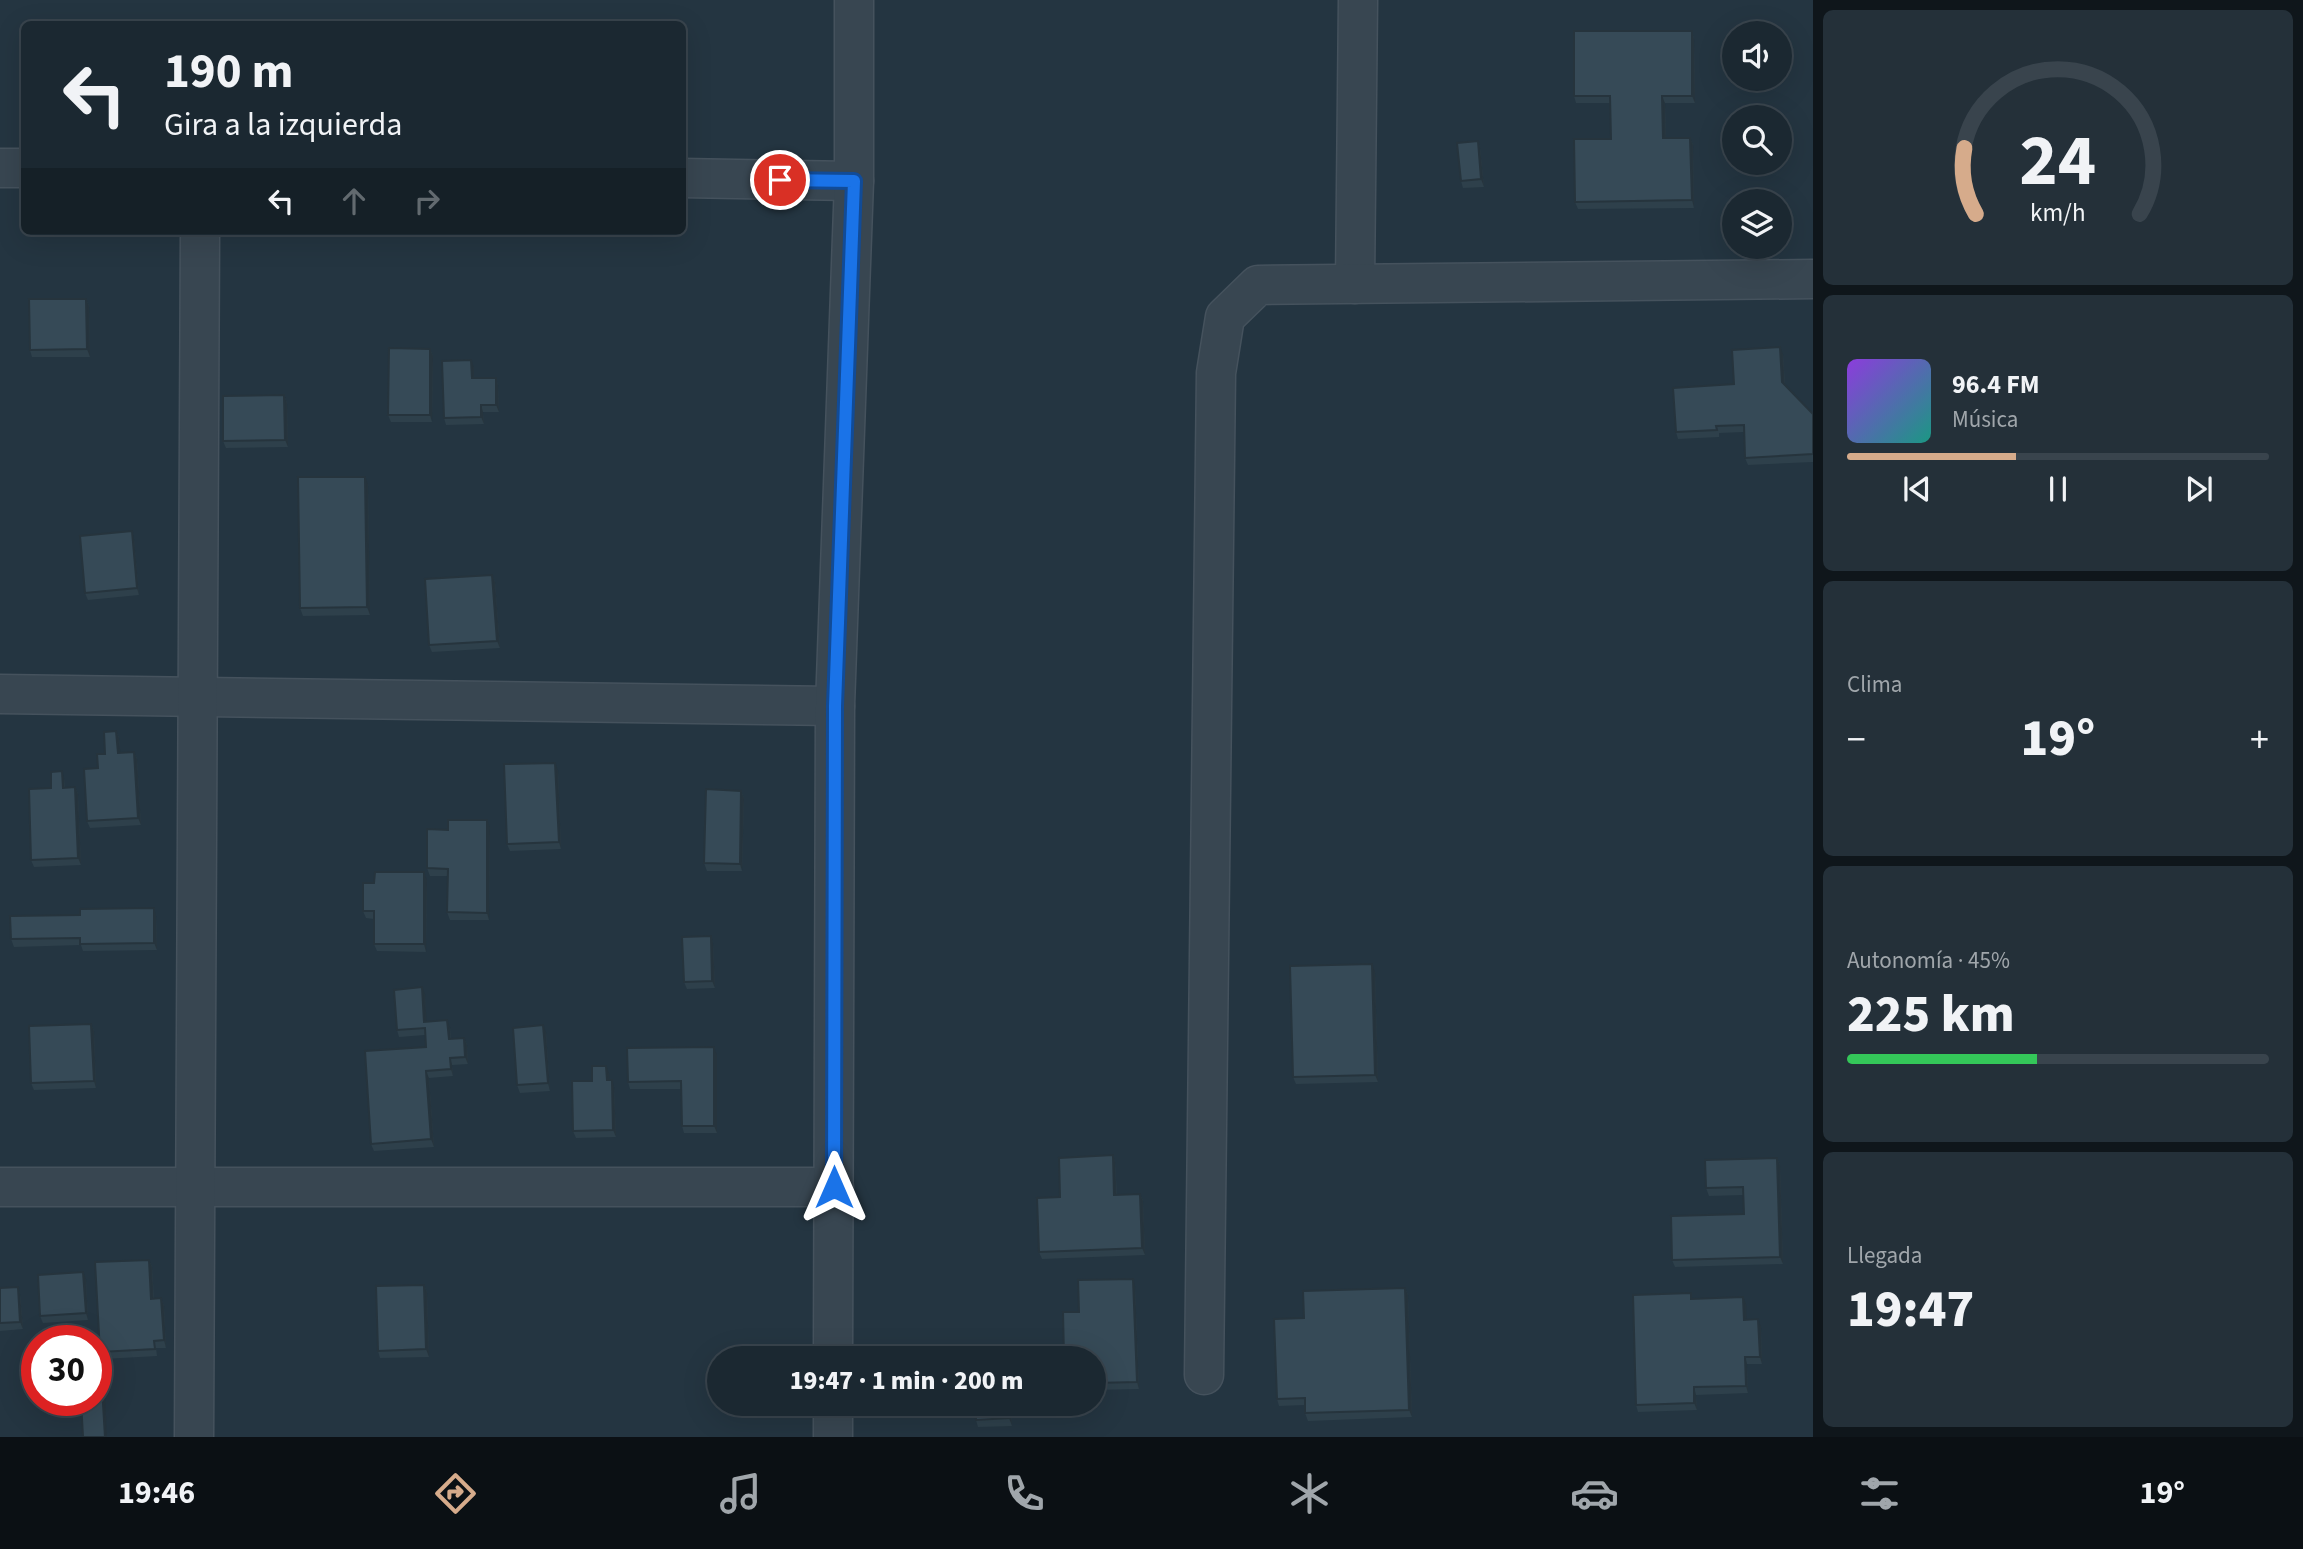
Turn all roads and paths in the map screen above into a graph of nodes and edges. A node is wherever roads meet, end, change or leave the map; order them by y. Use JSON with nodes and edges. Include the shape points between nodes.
{"nodes":[{"id":1,"x":854,"y":0,"type":"edge"},
{"id":2,"x":1358,"y":0,"type":"edge"},
{"id":3,"x":0,"y":168,"type":"edge"},
{"id":4,"x":21,"y":168,"type":"edge"},
{"id":5,"x":686,"y":178,"type":"edge"},
{"id":6,"x":854,"y":181,"type":"junction"},
{"id":7,"x":200,"y":235,"type":"edge"},
{"id":8,"x":1813,"y":279,"type":"edge"},
{"id":9,"x":1355,"y":284,"type":"junction"},
{"id":10,"x":0,"y":694,"type":"edge"},
{"id":11,"x":198,"y":697,"type":"junction"},
{"id":12,"x":835,"y":706,"type":"junction"},
{"id":13,"x":0,"y":1187,"type":"edge"},
{"id":14,"x":195,"y":1187,"type":"junction"},
{"id":15,"x":834,"y":1187,"type":"junction"},
{"id":16,"x":833,"y":1346,"type":"edge"},
{"id":17,"x":1204,"y":1375,"type":"dead end"},
{"id":18,"x":833,"y":1416,"type":"edge"},
{"id":19,"x":194,"y":1437,"type":"edge"},
{"id":20,"x":833,"y":1437,"type":"edge"}],
"edges":[{"from":1,"to":6,"type":"street"},
{"from":2,"to":9,"type":"street"},
{"from":3,"to":4,"type":"street"},
{"from":5,"to":6,"type":"street"},
{"from":6,"to":12,"type":"street"},
{"from":7,"to":11,"type":"street"},
{"from":8,"to":9,"type":"street"},
{"from":9,"to":17,"type":"street","via":[[1258,285],[1225,317],[1216,373]]},
{"from":10,"to":11,"type":"street"},
{"from":11,"to":12,"type":"street"},
{"from":11,"to":14,"type":"street"},
{"from":12,"to":15,"type":"street"},
{"from":13,"to":14,"type":"street"},
{"from":14,"to":15,"type":"street"},
{"from":14,"to":19,"type":"street"},
{"from":15,"to":16,"type":"street"},
{"from":18,"to":20,"type":"street"}]}
